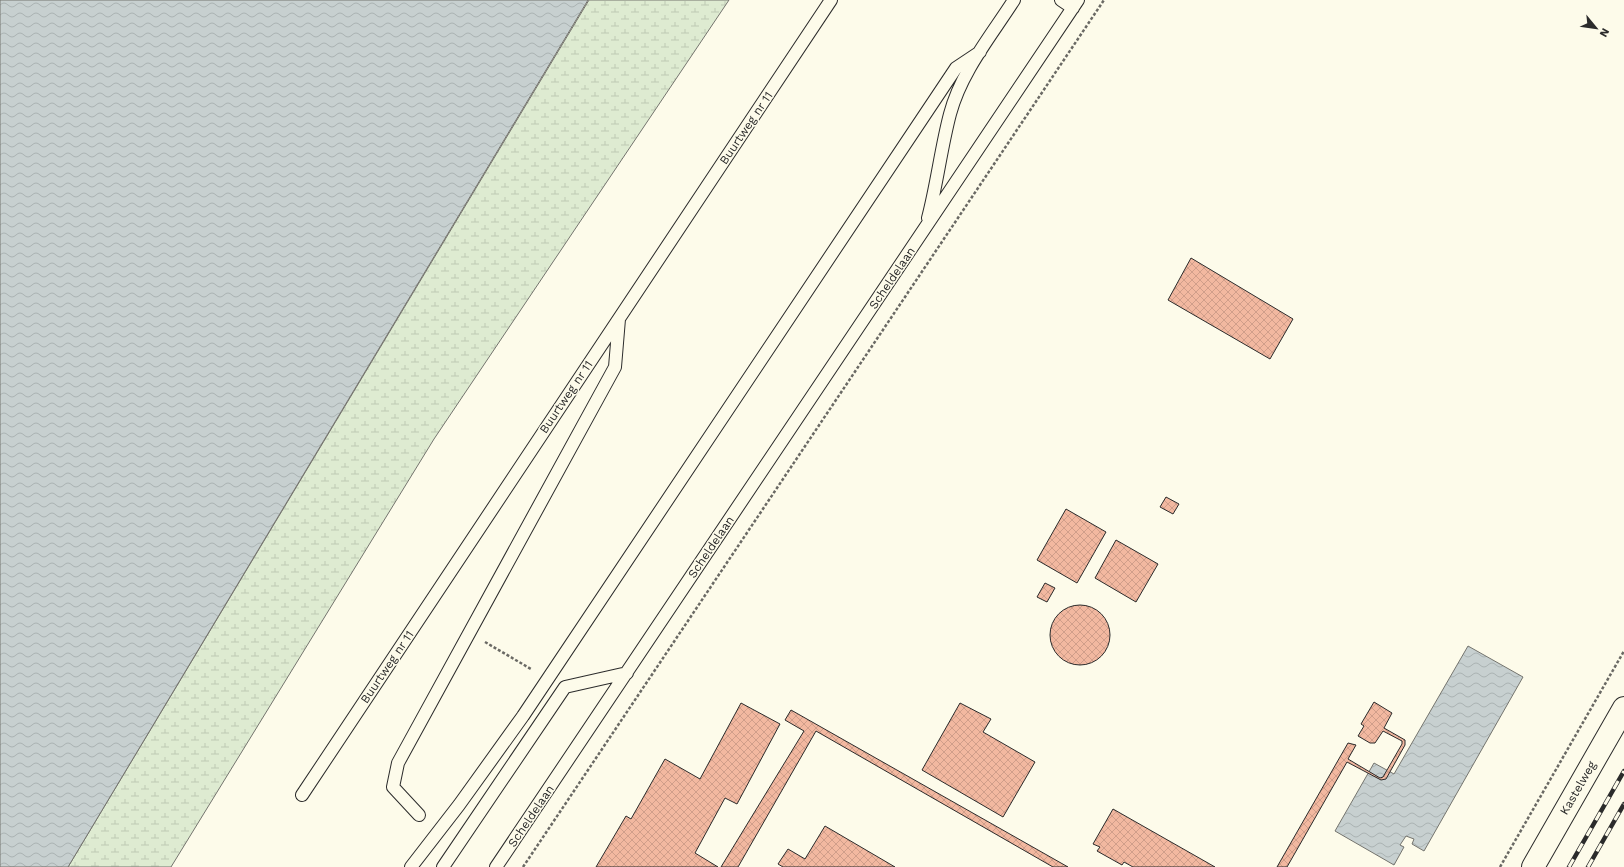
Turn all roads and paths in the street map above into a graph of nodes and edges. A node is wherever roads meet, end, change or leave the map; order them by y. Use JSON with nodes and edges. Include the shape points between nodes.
{"nodes":[{"id":1,"x":831,"y":0,"type":"edge"},
{"id":2,"x":1014,"y":0,"type":"edge"},
{"id":3,"x":1061,"y":0,"type":"edge"},
{"id":4,"x":1104,"y":0,"type":"edge"},
{"id":5,"x":1076,"y":4,"type":"edge"},
{"id":6,"x":980,"y":52,"type":"junction"},
{"id":7,"x":926,"y":227,"type":"junction"},
{"id":8,"x":620,"y":317,"type":"junction"},
{"id":9,"x":1624,"y":651,"type":"edge"},
{"id":10,"x":627,"y":673,"type":"junction"},
{"id":11,"x":1624,"y":708,"type":"edge"},
{"id":12,"x":302,"y":795,"type":"dead end"},
{"id":13,"x":419,"y":815,"type":"dead end"},
{"id":14,"x":411,"y":867,"type":"edge"},
{"id":15,"x":443,"y":867,"type":"edge"},
{"id":16,"x":496,"y":867,"type":"edge"},
{"id":17,"x":523,"y":867,"type":"edge"},
{"id":18,"x":1500,"y":867,"type":"edge"},
{"id":19,"x":1533,"y":867,"type":"edge"}],
"edges":[{"from":1,"to":8,"type":"lane","name":"Buurtweg nr 11"},
{"from":2,"to":6,"type":"lane","name":"Scheldelaan"},
{"from":3,"to":5,"type":"lane"},
{"from":4,"to":17,"type":"path"},
{"from":5,"to":7,"type":"lane","name":"Scheldelaan"},
{"from":6,"to":7,"type":"lane","name":"Scheldelaan","via":[[966,73],[950,113]]},
{"from":6,"to":14,"type":"lane","via":[[956,68],[523,716]]},
{"from":7,"to":10,"type":"lane","name":"Scheldelaan"},
{"from":8,"to":12,"type":"lane","name":"Buurtweg nr 11"},
{"from":8,"to":13,"type":"lane","via":[[615,367],[398,763],[393,787]]},
{"from":9,"to":18,"type":"path"},
{"from":10,"to":15,"type":"lane","via":[[565,687]]},
{"from":10,"to":16,"type":"lane","name":"Scheldelaan"},
{"from":11,"to":19,"type":"main road","name":"Kastelweg"}]}
